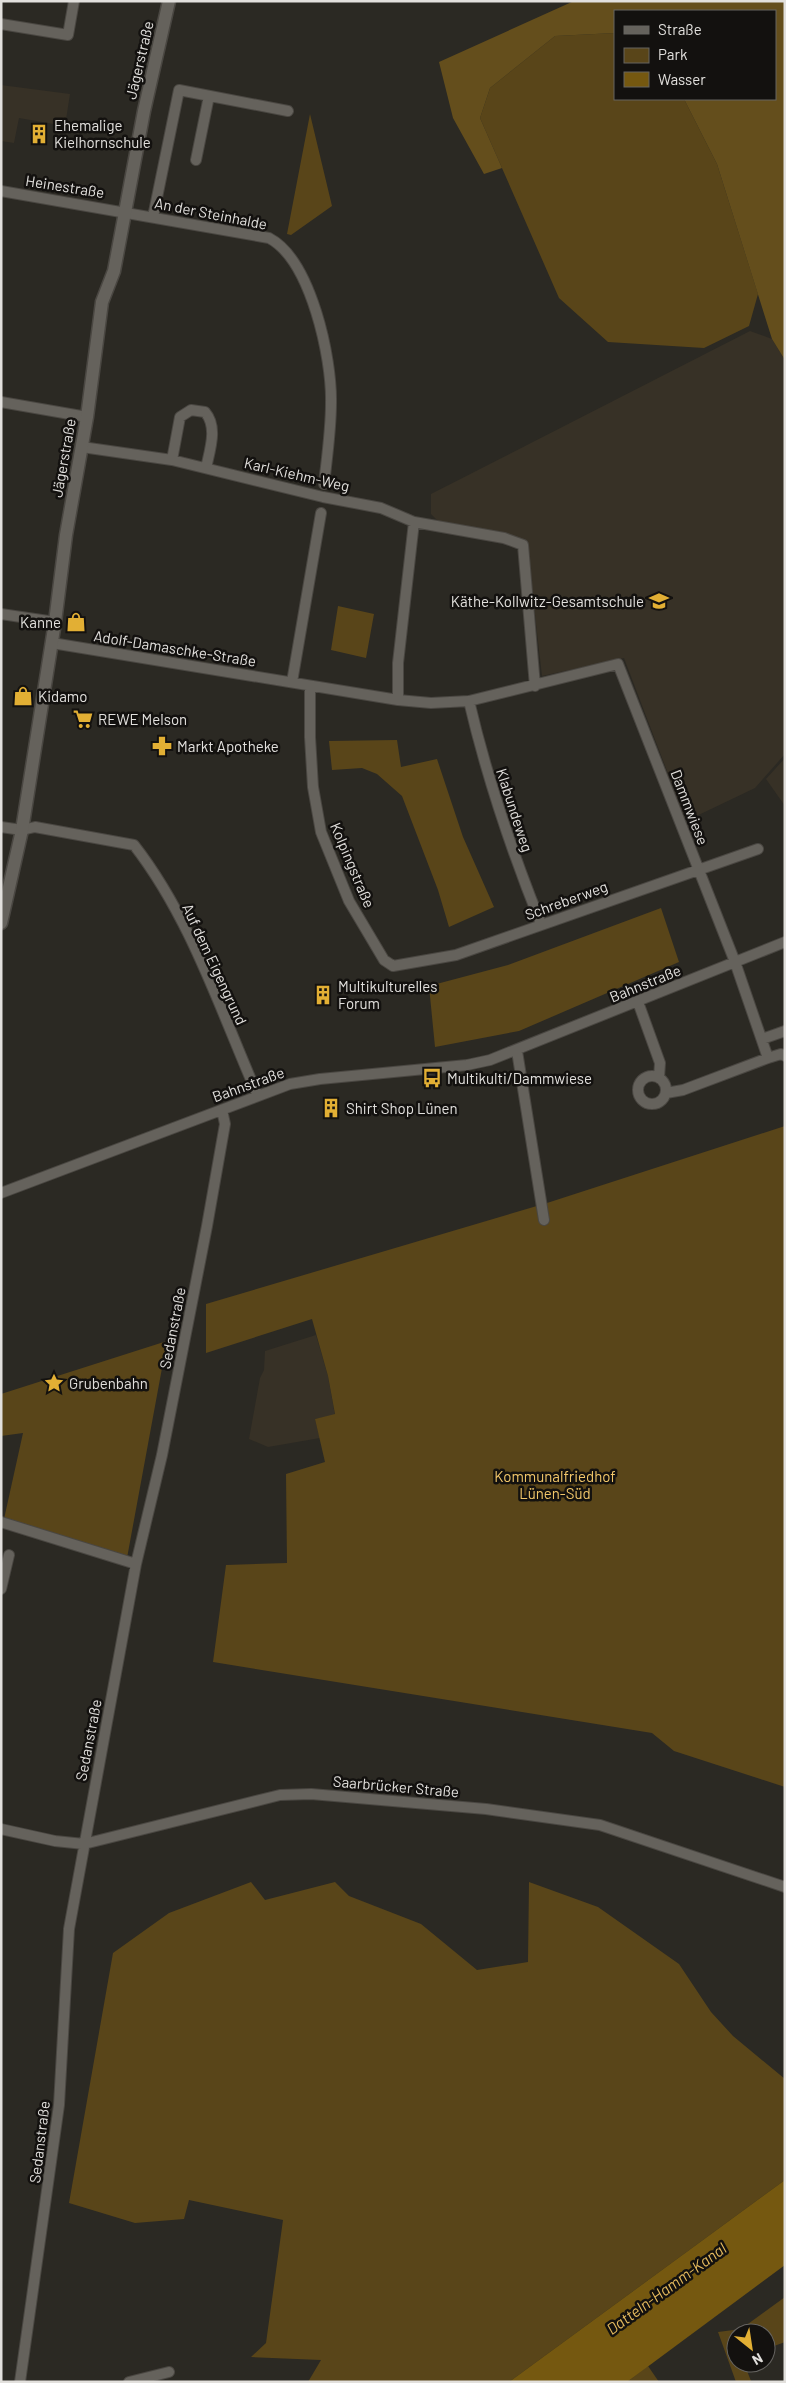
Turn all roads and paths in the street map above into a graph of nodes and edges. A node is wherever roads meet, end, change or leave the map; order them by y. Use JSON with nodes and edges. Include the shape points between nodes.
{"nodes":[{"id":1,"x":74,"y":1,"type":"edge"},
{"id":2,"x":169,"y":1,"type":"edge"},
{"id":3,"x":1,"y":24,"type":"edge"},
{"id":4,"x":208,"y":96,"type":"junction"},
{"id":5,"x":288,"y":111,"type":"dead end"},
{"id":6,"x":196,"y":160,"type":"dead end"},
{"id":7,"x":1,"y":191,"type":"edge"},
{"id":8,"x":125,"y":211,"type":"junction"},
{"id":9,"x":153,"y":217,"type":"junction"},
{"id":10,"x":1,"y":402,"type":"edge"},
{"id":11,"x":87,"y":417,"type":"junction"},
{"id":12,"x":82,"y":447,"type":"junction"},
{"id":13,"x":172,"y":460,"type":"junction"},
{"id":14,"x":206,"y":468,"type":"junction"},
{"id":15,"x":324,"y":484,"type":"dead end"},
{"id":16,"x":320,"y":512,"type":"dead end"},
{"id":17,"x":414,"y":522,"type":"junction"},
{"id":18,"x":1,"y":614,"type":"edge"},
{"id":19,"x":56,"y":622,"type":"junction"},
{"id":20,"x":52,"y":643,"type":"junction"},
{"id":21,"x":618,"y":664,"type":"joint"},
{"id":22,"x":292,"y":682,"type":"junction"},
{"id":23,"x":310,"y":686,"type":"junction"},
{"id":24,"x":535,"y":686,"type":"junction"},
{"id":25,"x":398,"y":700,"type":"junction"},
{"id":26,"x":469,"y":702,"type":"junction"},
{"id":27,"x":1,"y":827,"type":"edge"},
{"id":28,"x":22,"y":830,"type":"junction"},
{"id":29,"x":758,"y":849,"type":"dead end"},
{"id":30,"x":698,"y":869,"type":"junction"},
{"id":31,"x":1,"y":923,"type":"edge"},
{"id":32,"x":541,"y":924,"type":"junction"},
{"id":33,"x":785,"y":942,"type":"edge"},
{"id":34,"x":384,"y":960,"type":"joint"},
{"id":35,"x":735,"y":962,"type":"junction"},
{"id":36,"x":638,"y":1002,"type":"junction"},
{"id":37,"x":785,"y":1031,"type":"edge"},
{"id":38,"x":762,"y":1039,"type":"junction"},
{"id":39,"x":517,"y":1051,"type":"junction"},
{"id":40,"x":785,"y":1056,"type":"edge"},
{"id":41,"x":768,"y":1058,"type":"junction"},
{"id":42,"x":659,"y":1078,"type":"junction"},
{"id":43,"x":666,"y":1093,"type":"junction"},
{"id":44,"x":258,"y":1096,"type":"junction"},
{"id":45,"x":222,"y":1110,"type":"junction"},
{"id":46,"x":1,"y":1193,"type":"edge"},
{"id":47,"x":544,"y":1220,"type":"dead end"},
{"id":48,"x":1,"y":1522,"type":"edge"},
{"id":49,"x":9,"y":1555,"type":"dead end"},
{"id":50,"x":136,"y":1564,"type":"junction"},
{"id":51,"x":1,"y":1589,"type":"edge"},
{"id":52,"x":1,"y":1829,"type":"edge"},
{"id":53,"x":84,"y":1844,"type":"junction"},
{"id":54,"x":785,"y":1887,"type":"edge"},
{"id":55,"x":169,"y":2372,"type":"dead end"},
{"id":56,"x":20,"y":2382,"type":"edge"},
{"id":57,"x":129,"y":2382,"type":"edge"}],
"edges":[{"from":1,"to":3,"type":"street","via":[[68,35]]},
{"from":2,"to":8,"type":"street","name":"Jägerstraße"},
{"from":4,"to":5,"type":"street"},
{"from":4,"to":6,"type":"street"},
{"from":4,"to":9,"type":"street","via":[[179,90]]},
{"from":7,"to":8,"type":"street","name":"Heinestraße"},
{"from":8,"to":9,"type":"street","name":"An der Steinhalde"},
{"from":8,"to":11,"type":"street","name":"Jägerstraße","via":[[114,271],[102,302]]},
{"from":9,"to":15,"type":"street","name":"An der Steinhalde","via":[[269,238],[288,254],[304,280],[319,319],[328,361],[331,402]]},
{"from":10,"to":11,"type":"street"},
{"from":11,"to":12,"type":"street","name":"Jägerstraße"},
{"from":12,"to":13,"type":"street","name":"Karl-Kiehm-Weg"},
{"from":12,"to":19,"type":"street","name":"Jägerstraße","via":[[66,535]]},
{"from":13,"to":14,"type":"street","name":"Karl-Kiehm-Weg"},
{"from":13,"to":14,"type":"street","via":[[180,417],[191,410],[204,412],[211,419],[213,431]]},
{"from":14,"to":17,"type":"street","name":"Karl-Kiehm-Weg","via":[[323,498],[381,508]]},
{"from":16,"to":22,"type":"street"},
{"from":17,"to":24,"type":"street","via":[[504,538],[523,545]]},
{"from":17,"to":25,"type":"street","via":[[398,663]]},
{"from":18,"to":19,"type":"street"},
{"from":19,"to":20,"type":"street","name":"Jägerstraße"},
{"from":20,"to":22,"type":"street","name":"Adolf-Damaschke-Straße"},
{"from":20,"to":28,"type":"street","name":"Jägerstraße"},
{"from":21,"to":24,"type":"street","name":"Adolf-Damaschke-Straße"},
{"from":21,"to":30,"type":"street","name":"Dammwiese"},
{"from":22,"to":23,"type":"street","name":"Adolf-Damaschke-Straße"},
{"from":23,"to":25,"type":"street","name":"Adolf-Damaschke-Straße"},
{"from":23,"to":34,"type":"street","name":"Kolpingstraße","via":[[310,737],[321,832],[349,901]]},
{"from":24,"to":26,"type":"street","name":"Adolf-Damaschke-Straße"},
{"from":25,"to":26,"type":"street","name":"Adolf-Damaschke-Straße"},
{"from":26,"to":32,"type":"street","name":"Klabundeweg","via":[[491,784]]},
{"from":27,"to":28,"type":"street","name":"Auf dem Eigengrund"},
{"from":28,"to":31,"type":"street","name":"Jägerstraße"},
{"from":28,"to":44,"type":"street","name":"Auf dem Eigengrund","via":[[35,827],[134,845],[190,939]]},
{"from":29,"to":30,"type":"street","name":"Schreberweg"},
{"from":30,"to":32,"type":"street","name":"Schreberweg"},
{"from":30,"to":35,"type":"street","name":"Dammwiese"},
{"from":32,"to":34,"type":"street","name":"Schreberweg","via":[[456,955],[393,966]]},
{"from":33,"to":35,"type":"street","name":"Bahnstraße"},
{"from":35,"to":36,"type":"street","name":"Bahnstraße"},
{"from":35,"to":38,"type":"street","name":"Dammwiese"},
{"from":36,"to":39,"type":"street","name":"Bahnstraße"},
{"from":36,"to":42,"type":"street","via":[[660,1063]]},
{"from":37,"to":38,"type":"street"},
{"from":38,"to":41,"type":"street","name":"Dammwiese"},
{"from":39,"to":44,"type":"street","name":"Bahnstraße","via":[[467,1065],[302,1081]]},
{"from":39,"to":47,"type":"street"},
{"from":40,"to":41,"type":"street"},
{"from":41,"to":43,"type":"street"},
{"from":42,"to":43,"type":"street","via":[[665,1084]]},
{"from":42,"to":43,"type":"street","via":[[643,1080],[639,1095],[653,1104],[664,1098]]},
{"from":44,"to":45,"type":"street","name":"Bahnstraße"},
{"from":45,"to":46,"type":"street","name":"Bahnstraße"},
{"from":45,"to":50,"type":"street","name":"Sedanstraße","via":[[225,1124],[207,1226],[162,1455]]},
{"from":48,"to":50,"type":"street"},
{"from":49,"to":51,"type":"street"},
{"from":50,"to":53,"type":"street","name":"Sedanstraße"},
{"from":52,"to":53,"type":"street","name":"Saarbrücker Straße"},
{"from":53,"to":54,"type":"street","name":"Saarbrücker Straße","via":[[280,1795],[311,1794],[486,1809],[600,1825]]},
{"from":53,"to":56,"type":"street","name":"Sedanstraße","via":[[69,1929],[59,2105]]},
{"from":55,"to":57,"type":"street"}]}
